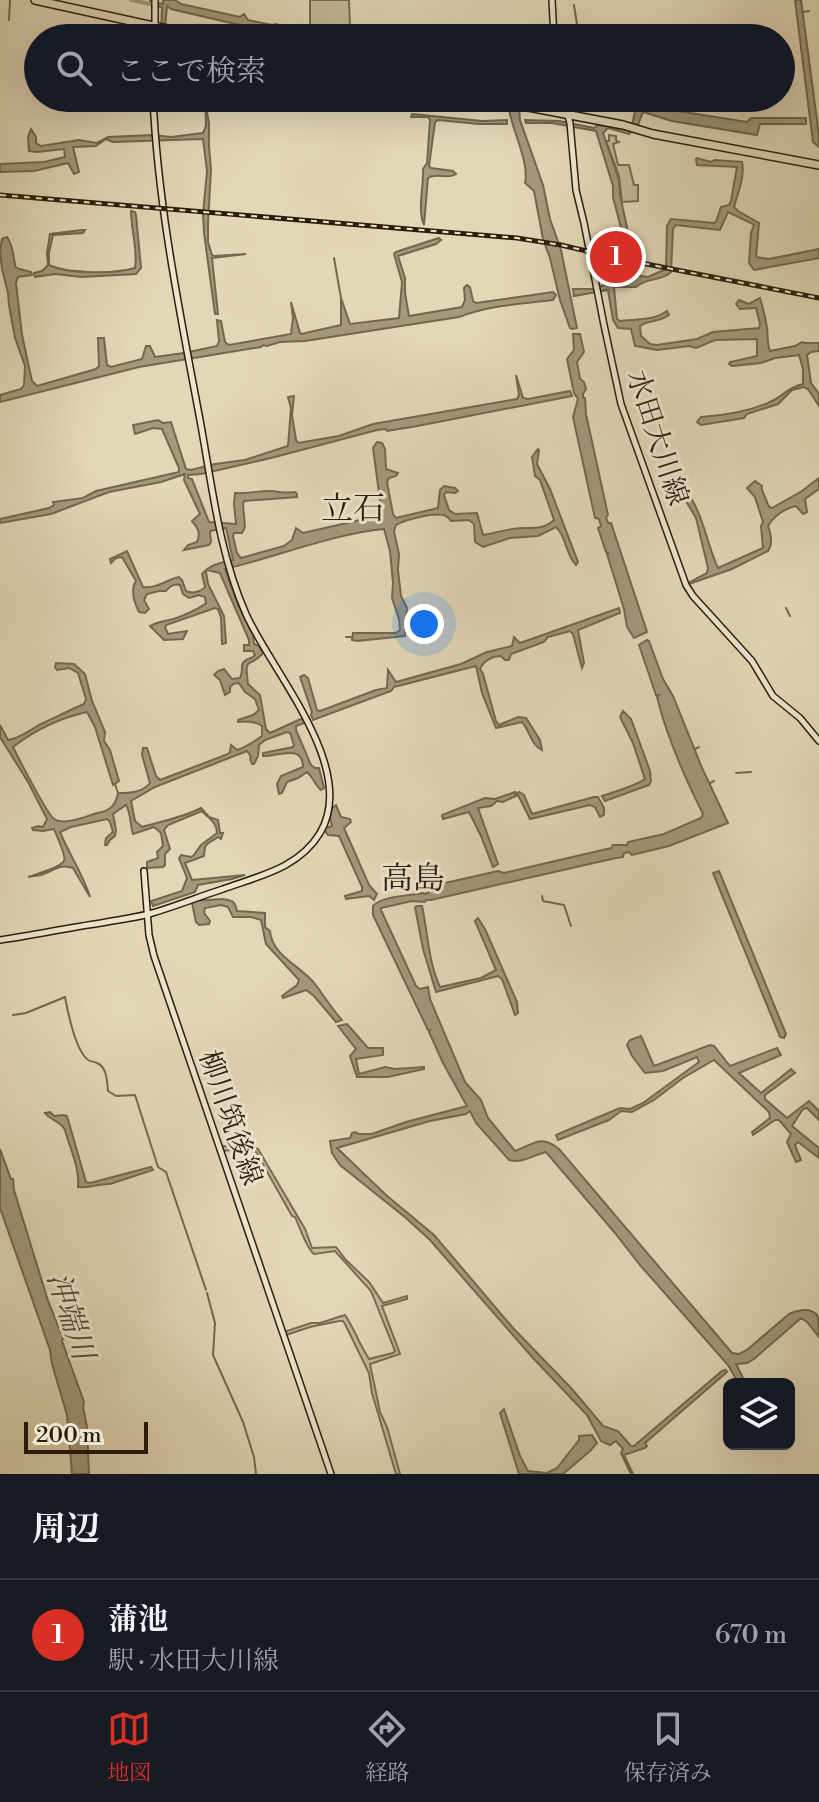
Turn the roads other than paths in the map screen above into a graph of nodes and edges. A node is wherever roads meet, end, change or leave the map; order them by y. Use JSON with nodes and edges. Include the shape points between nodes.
{"nodes":[{"id":1,"x":35,"y":0,"type":"edge"},
{"id":2,"x":552,"y":0,"type":"edge"},
{"id":3,"x":155,"y":3,"type":"edge"},
{"id":4,"x":146,"y":24,"type":"edge"},
{"id":5,"x":155,"y":24,"type":"edge"},
{"id":6,"x":553,"y":24,"type":"edge"},
{"id":7,"x":154,"y":112,"type":"edge"},
{"id":8,"x":541,"y":112,"type":"edge"},
{"id":9,"x":567,"y":112,"type":"edge"},
{"id":10,"x":570,"y":121,"type":"junction"},
{"id":11,"x":819,"y":165,"type":"edge"},
{"id":12,"x":819,"y":741,"type":"edge"},
{"id":13,"x":144,"y":871,"type":"dead end"},
{"id":14,"x":147,"y":915,"type":"junction"},
{"id":15,"x":0,"y":940,"type":"edge"},
{"id":16,"x":331,"y":1474,"type":"edge"}],
"edges":[{"from":1,"to":4,"type":"main road"},
{"from":2,"to":6,"type":"main road"},
{"from":3,"to":5,"type":"main road"},
{"from":7,"to":14,"type":"main road","via":[[168,246],[226,562],[247,617],[303,713],[330,786],[320,833],[290,864]]},
{"from":8,"to":10,"type":"main road"},
{"from":9,"to":10,"type":"main road","name":"水田大川線"},
{"from":10,"to":11,"type":"main road","via":[[627,126]]},
{"from":10,"to":12,"type":"main road","name":"水田大川線","via":[[576,190],[621,404],[686,585],[752,661],[773,696]]},
{"from":13,"to":14,"type":"main road","name":"柳川筑後線"},
{"from":14,"to":15,"type":"main road"},
{"from":14,"to":16,"type":"main road","name":"柳川筑後線","via":[[155,959]]}]}
